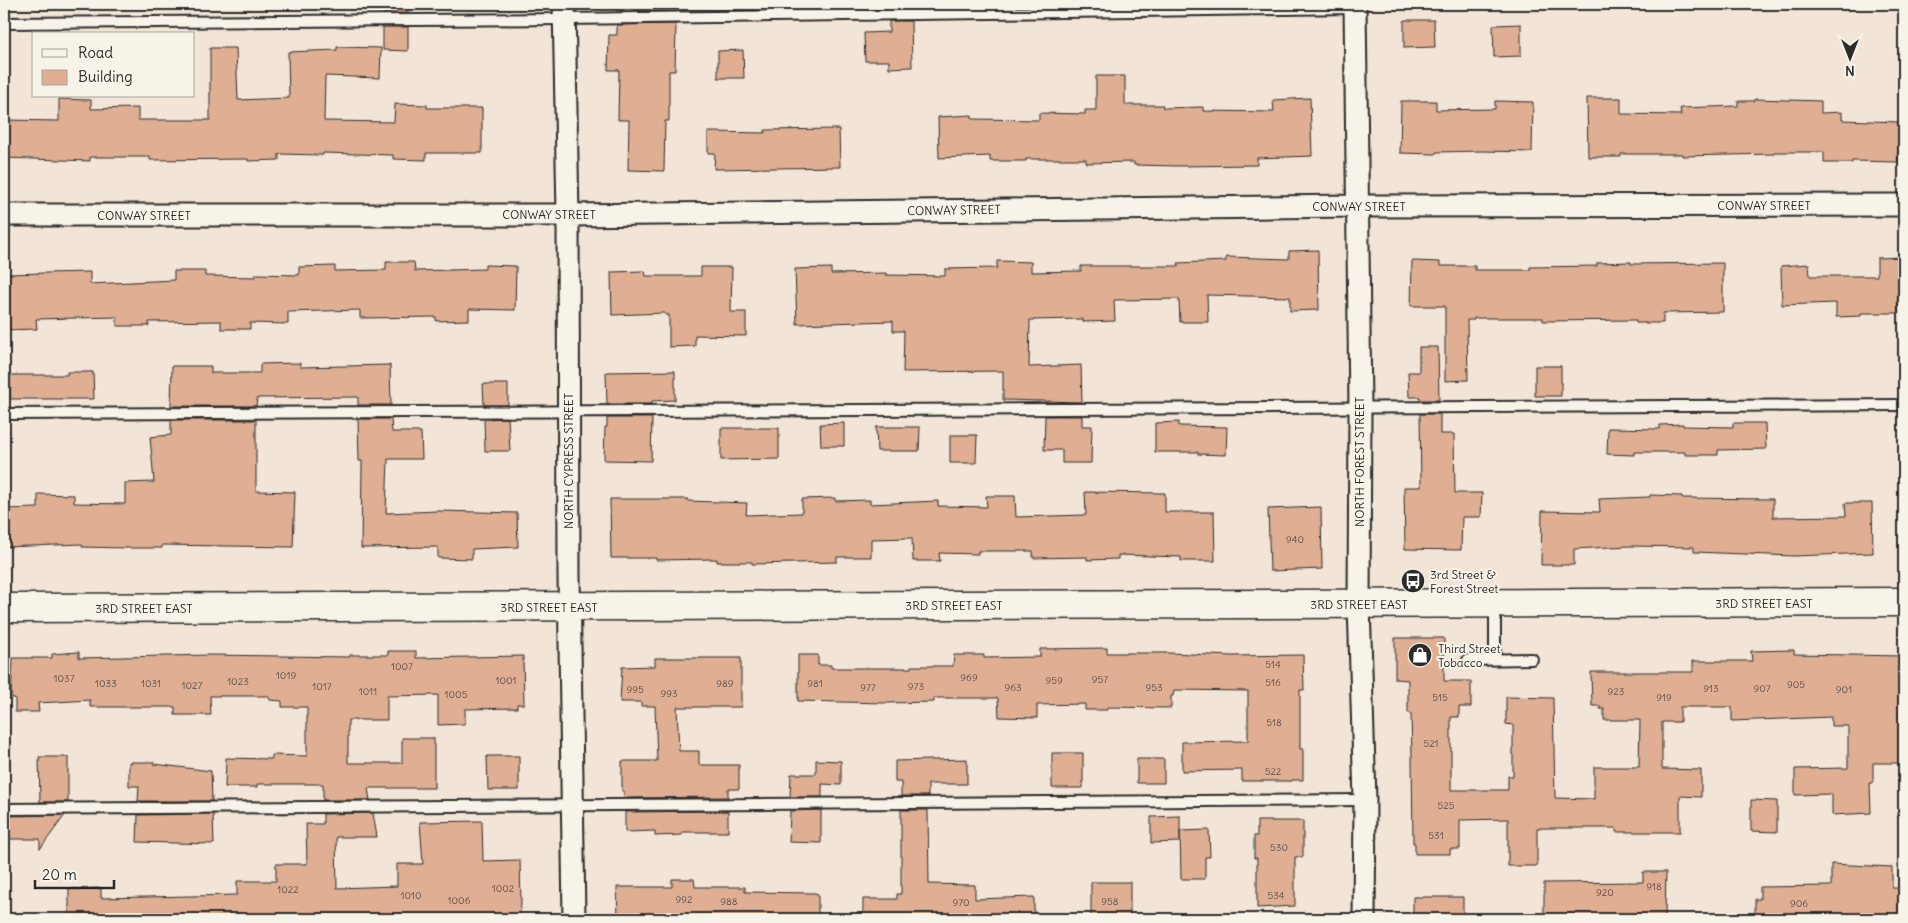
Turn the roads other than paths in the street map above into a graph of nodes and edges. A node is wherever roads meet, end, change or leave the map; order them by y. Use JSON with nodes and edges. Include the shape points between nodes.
{"nodes":[{"id":1,"x":1355,"y":6,"type":"edge"},
{"id":2,"x":564,"y":11,"type":"edge"},
{"id":3,"x":4,"y":23,"type":"edge"},
{"id":4,"x":1904,"y":205,"type":"edge"},
{"id":5,"x":1356,"y":206,"type":"junction"},
{"id":6,"x":4,"y":215,"type":"edge"},
{"id":7,"x":568,"y":215,"type":"junction"},
{"id":8,"x":1904,"y":405,"type":"edge"},
{"id":9,"x":1360,"y":407,"type":"junction"},
{"id":10,"x":568,"y":412,"type":"junction"},
{"id":11,"x":4,"y":414,"type":"edge"},
{"id":12,"x":1904,"y":602,"type":"edge"},
{"id":13,"x":1359,"y":604,"type":"junction"},
{"id":14,"x":1494,"y":604,"type":"junction"},
{"id":15,"x":569,"y":607,"type":"junction"},
{"id":16,"x":4,"y":608,"type":"edge"},
{"id":17,"x":1495,"y":659,"type":"junction"},
{"id":18,"x":1532,"y":659,"type":"dead end"},
{"id":19,"x":1468,"y":660,"type":"dead end"},
{"id":20,"x":1365,"y":800,"type":"junction"},
{"id":21,"x":572,"y":805,"type":"junction"},
{"id":22,"x":4,"y":810,"type":"edge"},
{"id":23,"x":574,"y":919,"type":"edge"},
{"id":24,"x":1364,"y":919,"type":"edge"}],
"edges":[{"from":1,"to":2,"type":"lane"},
{"from":1,"to":5,"type":"street","name":"NORTH FOREST STREET"},
{"from":2,"to":3,"type":"lane"},
{"from":2,"to":7,"type":"street","name":"NORTH CYPRESS STREET"},
{"from":4,"to":5,"type":"street","name":"CONWAY STREET"},
{"from":5,"to":7,"type":"street","name":"CONWAY STREET"},
{"from":5,"to":9,"type":"street","name":"NORTH FOREST STREET"},
{"from":6,"to":7,"type":"street","name":"CONWAY STREET"},
{"from":7,"to":10,"type":"street","name":"NORTH CYPRESS STREET"},
{"from":8,"to":9,"type":"lane"},
{"from":9,"to":10,"type":"lane"},
{"from":9,"to":13,"type":"street","name":"NORTH FOREST STREET"},
{"from":10,"to":11,"type":"lane"},
{"from":10,"to":15,"type":"street","name":"NORTH CYPRESS STREET"},
{"from":12,"to":14,"type":"street","name":"3RD STREET EAST"},
{"from":13,"to":14,"type":"street","name":"3RD STREET EAST"},
{"from":13,"to":15,"type":"street","name":"3RD STREET EAST"},
{"from":13,"to":20,"type":"street","name":"NORTH FOREST STREET"},
{"from":14,"to":17,"type":"lane"},
{"from":15,"to":16,"type":"street","name":"3RD STREET EAST"},
{"from":15,"to":21,"type":"street","name":"NORTH CYPRESS STREET"},
{"from":17,"to":18,"type":"lane"},
{"from":17,"to":19,"type":"lane"},
{"from":20,"to":21,"type":"lane"},
{"from":20,"to":24,"type":"street","name":"NORTH FOREST STREET"},
{"from":21,"to":22,"type":"lane"},
{"from":21,"to":23,"type":"street","name":"NORTH CYPRESS STREET"}]}
